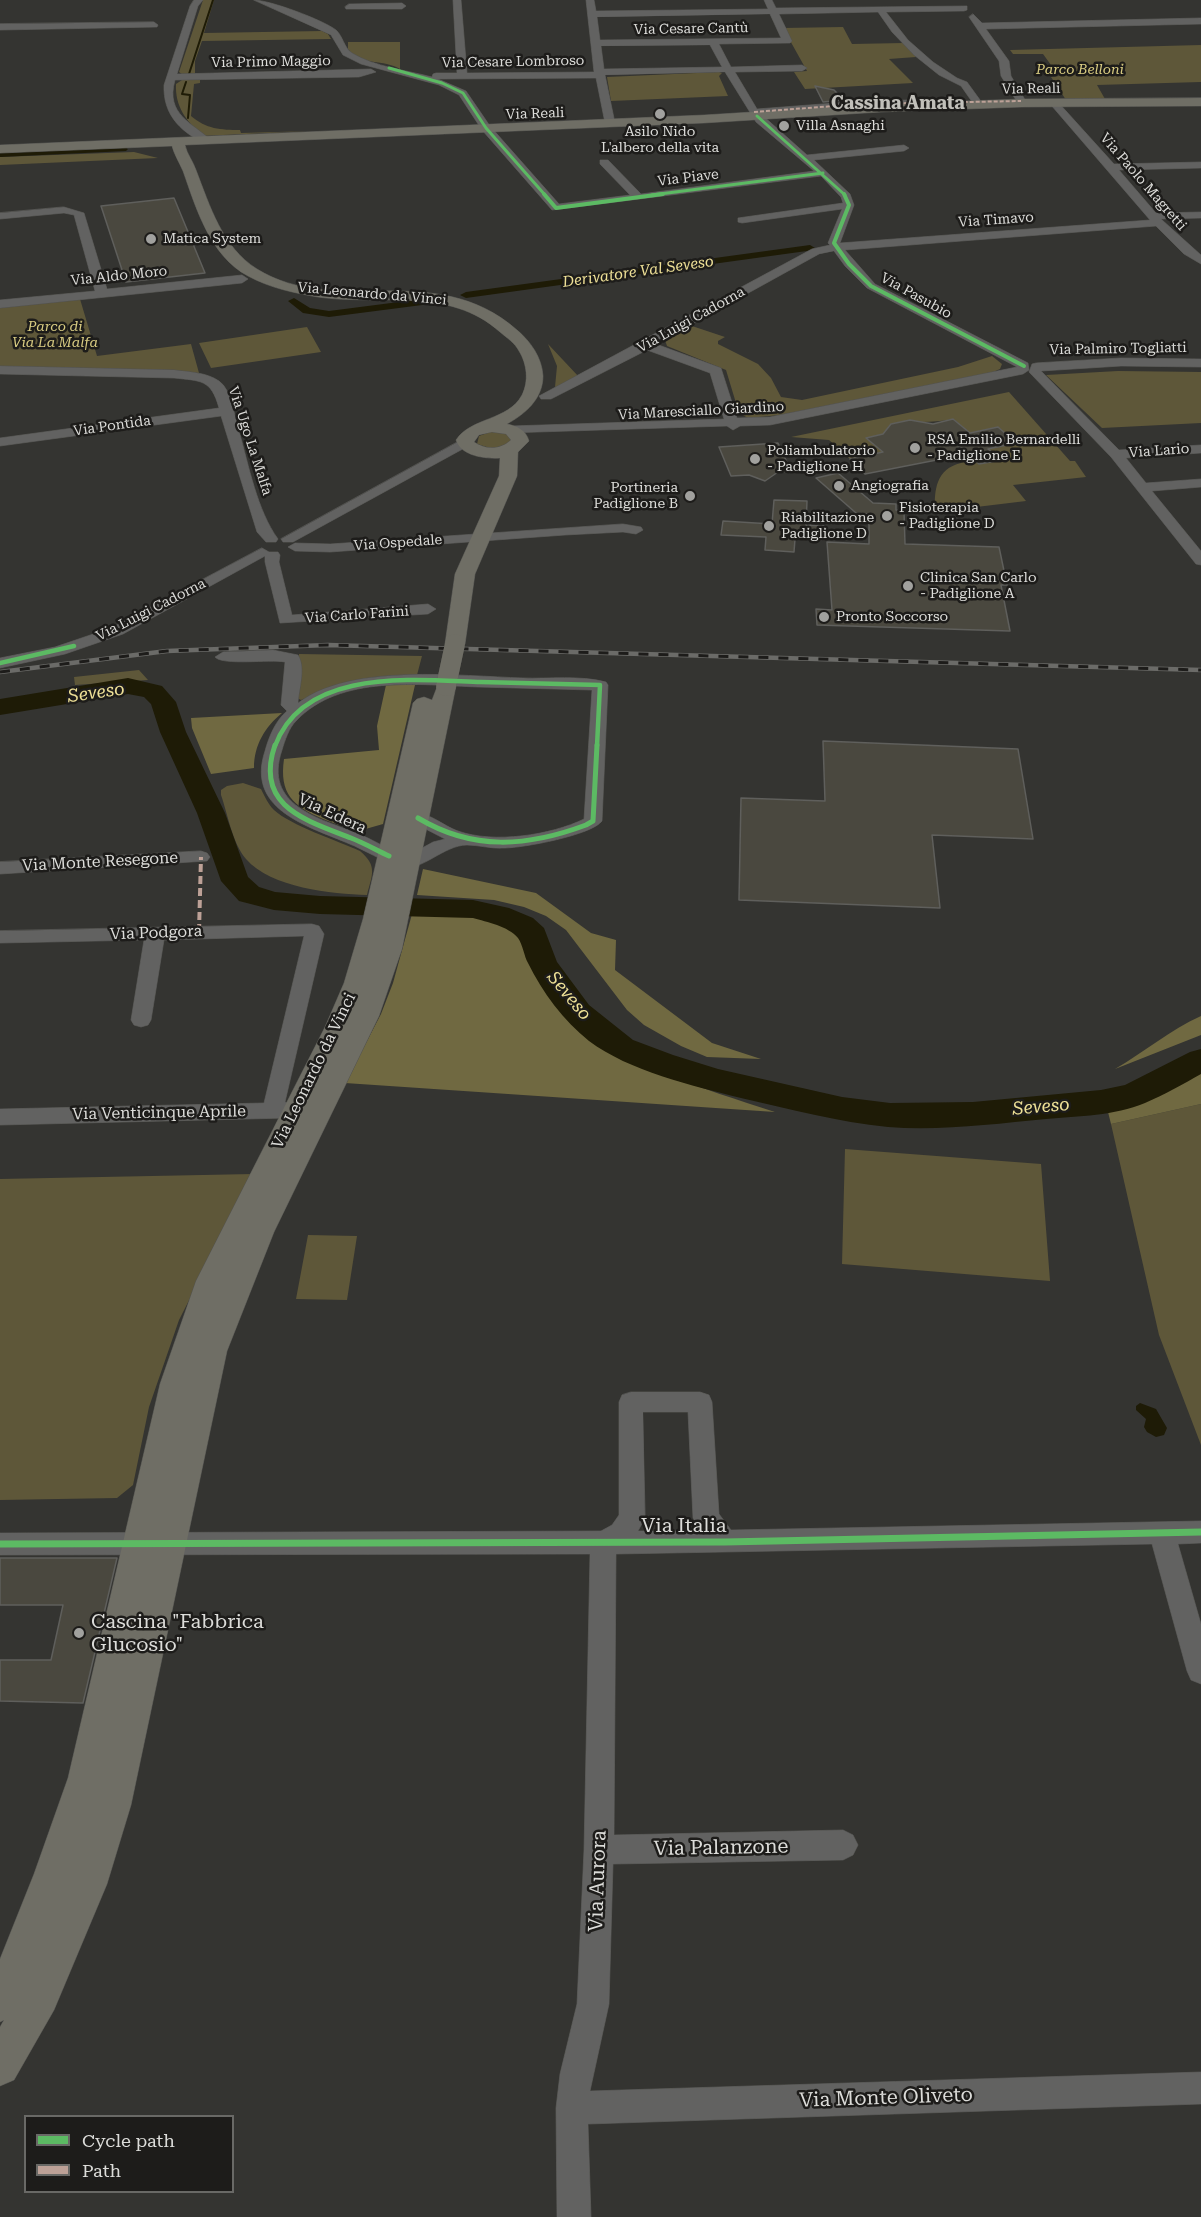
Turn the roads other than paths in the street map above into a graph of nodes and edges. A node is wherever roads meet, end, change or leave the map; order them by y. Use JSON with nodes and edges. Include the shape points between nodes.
{"nodes":[{"id":1,"x":258,"y":0,"type":"edge"},
{"id":2,"x":457,"y":0,"type":"edge"},
{"id":3,"x":590,"y":0,"type":"edge"},
{"id":4,"x":768,"y":0,"type":"edge"},
{"id":5,"x":195,"y":2,"type":"edge"},
{"id":6,"x":960,"y":4,"type":"edge"},
{"id":7,"x":402,"y":6,"type":"dead end"},
{"id":8,"x":348,"y":7,"type":"edge"},
{"id":9,"x":880,"y":9,"type":"junction"},
{"id":10,"x":773,"y":11,"type":"junction"},
{"id":11,"x":592,"y":14,"type":"junction"},
{"id":12,"x":1201,"y":21,"type":"edge"},
{"id":13,"x":154,"y":26,"type":"dead end"},
{"id":14,"x":979,"y":26,"type":"junction"},
{"id":15,"x":0,"y":27,"type":"edge"},
{"id":16,"x":344,"y":30,"type":"dead end"},
{"id":17,"x":334,"y":33,"type":"junction"},
{"id":18,"x":1004,"y":40,"type":"dead end"},
{"id":19,"x":989,"y":41,"type":"junction"},
{"id":20,"x":712,"y":42,"type":"junction"},
{"id":21,"x":596,"y":43,"type":"junction"},
{"id":22,"x":802,"y":68,"type":"dead end"},
{"id":23,"x":386,"y":70,"type":"junction"},
{"id":24,"x":728,"y":70,"type":"junction"},
{"id":25,"x":600,"y":73,"type":"junction"},
{"id":26,"x":462,"y":75,"type":"junction"},
{"id":27,"x":172,"y":77,"type":"junction"},
{"id":28,"x":427,"y":79,"type":"junction"},
{"id":29,"x":1022,"y":102,"type":"junction"},
{"id":30,"x":1201,"y":102,"type":"edge"},
{"id":31,"x":977,"y":103,"type":"junction"},
{"id":32,"x":1054,"y":103,"type":"junction"},
{"id":33,"x":1079,"y":103,"type":"junction"},
{"id":34,"x":755,"y":114,"type":"junction"},
{"id":35,"x":1068,"y":117,"type":"junction"},
{"id":36,"x":610,"y":123,"type":"junction"},
{"id":37,"x":486,"y":128,"type":"junction"},
{"id":38,"x":181,"y":135,"type":"junction"},
{"id":39,"x":106,"y":145,"type":"junction"},
{"id":40,"x":904,"y":148,"type":"dead end"},
{"id":41,"x":0,"y":149,"type":"edge"},
{"id":42,"x":804,"y":158,"type":"junction"},
{"id":43,"x":604,"y":162,"type":"dead end"},
{"id":44,"x":1201,"y":165,"type":"edge"},
{"id":45,"x":1111,"y":167,"type":"junction"},
{"id":46,"x":823,"y":173,"type":"junction"},
{"id":47,"x":638,"y":197,"type":"junction"},
{"id":48,"x":849,"y":206,"type":"junction"},
{"id":49,"x":1201,"y":215,"type":"edge"},
{"id":50,"x":0,"y":216,"type":"edge"},
{"id":51,"x":1154,"y":219,"type":"junction"},
{"id":52,"x":742,"y":220,"type":"dead end"},
{"id":53,"x":838,"y":247,"type":"junction"},
{"id":54,"x":1201,"y":261,"type":"edge"},
{"id":55,"x":242,"y":279,"type":"dead end"},
{"id":56,"x":102,"y":293,"type":"junction"},
{"id":57,"x":0,"y":304,"type":"edge"},
{"id":58,"x":646,"y":345,"type":"junction"},
{"id":59,"x":1201,"y":364,"type":"edge"},
{"id":60,"x":0,"y":370,"type":"edge"},
{"id":61,"x":1028,"y":370,"type":"junction"},
{"id":62,"x":549,"y":383,"type":"junction"},
{"id":63,"x":225,"y":411,"type":"junction"},
{"id":64,"x":540,"y":414,"type":"dead end"},
{"id":65,"x":733,"y":425,"type":"junction"},
{"id":66,"x":486,"y":428,"type":"junction"},
{"id":67,"x":567,"y":429,"type":"junction"},
{"id":68,"x":514,"y":440,"type":"junction"},
{"id":69,"x":0,"y":442,"type":"edge"},
{"id":70,"x":465,"y":442,"type":"junction"},
{"id":71,"x":1201,"y":449,"type":"edge"},
{"id":72,"x":488,"y":453,"type":"junction"},
{"id":73,"x":1116,"y":454,"type":"junction"},
{"id":74,"x":1201,"y":483,"type":"edge"},
{"id":75,"x":1144,"y":487,"type":"junction"},
{"id":76,"x":636,"y":530,"type":"dead end"},
{"id":77,"x":501,"y":535,"type":"junction"},
{"id":78,"x":471,"y":537,"type":"junction"},
{"id":79,"x":605,"y":539,"type":"dead end"},
{"id":80,"x":291,"y":543,"type":"junction"},
{"id":81,"x":268,"y":549,"type":"junction"},
{"id":82,"x":1201,"y":561,"type":"edge"},
{"id":83,"x":428,"y":609,"type":"dead end"},
{"id":84,"x":285,"y":620,"type":"joint"},
{"id":85,"x":223,"y":657,"type":"dead end"},
{"id":86,"x":0,"y":663,"type":"edge"},
{"id":87,"x":444,"y":684,"type":"junction"},
{"id":88,"x":298,"y":711,"type":"junction"},
{"id":89,"x":418,"y":818,"type":"junction"},
{"id":90,"x":464,"y":840,"type":"junction"},
{"id":91,"x":396,"y":852,"type":"junction"},
{"id":92,"x":201,"y":857,"type":"dead end"},
{"id":93,"x":0,"y":868,"type":"edge"},
{"id":94,"x":312,"y":930,"type":"joint"},
{"id":95,"x":155,"y":934,"type":"junction"},
{"id":96,"x":0,"y":937,"type":"edge"},
{"id":97,"x":141,"y":1020,"type":"dead end"},
{"id":98,"x":295,"y":1112,"type":"junction"},
{"id":99,"x":0,"y":1117,"type":"edge"},
{"id":100,"x":1201,"y":1532,"type":"edge"},
{"id":101,"x":1162,"y":1534,"type":"junction"},
{"id":102,"x":724,"y":1542,"type":"junction"},
{"id":103,"x":603,"y":1543,"type":"junction"},
{"id":104,"x":0,"y":1544,"type":"edge"},
{"id":105,"x":153,"y":1544,"type":"junction"},
{"id":106,"x":1201,"y":1671,"type":"edge"},
{"id":107,"x":843,"y":1845,"type":"dead end"},
{"id":108,"x":599,"y":1851,"type":"junction"},
{"id":109,"x":3,"y":1990,"type":"edge"},
{"id":110,"x":0,"y":2066,"type":"edge"},
{"id":111,"x":1201,"y":2088,"type":"edge"},
{"id":112,"x":572,"y":2108,"type":"junction"},
{"id":113,"x":574,"y":2217,"type":"edge"}],
"edges":[{"from":1,"to":17,"type":"street"},
{"from":2,"to":26,"type":"street"},
{"from":3,"to":11,"type":"street"},
{"from":4,"to":10,"type":"street"},
{"from":5,"to":27,"type":"street"},
{"from":6,"to":9,"type":"street"},
{"from":6,"to":14,"type":"street"},
{"from":7,"to":8,"type":"street"},
{"from":9,"to":10,"type":"street"},
{"from":9,"to":31,"type":"street","via":[[893,28],[951,80],[964,84]]},
{"from":10,"to":11,"type":"street"},
{"from":10,"to":20,"type":"street","name":"Via Cesare Cantù","via":[[787,41]]},
{"from":11,"to":21,"type":"street"},
{"from":12,"to":14,"type":"street"},
{"from":13,"to":15,"type":"street"},
{"from":14,"to":19,"type":"street"},
{"from":16,"to":17,"type":"street"},
{"from":17,"to":23,"type":"street","via":[[346,53]]},
{"from":18,"to":19,"type":"street"},
{"from":19,"to":29,"type":"street","via":[[1004,61],[1006,76]]},
{"from":20,"to":21,"type":"street","name":"Via Cesare Cantù"},
{"from":20,"to":24,"type":"street"},
{"from":21,"to":25,"type":"street"},
{"from":22,"to":24,"type":"street","name":"Via Cesare Lombroso"},
{"from":23,"to":27,"type":"street","name":"Via Primo Maggio","via":[[373,68],[359,74]]},
{"from":23,"to":28,"type":"street"},
{"from":24,"to":25,"type":"street","name":"Via Cesare Lombroso"},
{"from":24,"to":34,"type":"street"},
{"from":25,"to":26,"type":"street","name":"Via Cesare Lombroso"},
{"from":25,"to":36,"type":"street"},
{"from":26,"to":28,"type":"street","name":"Via Cesare Lombroso"},
{"from":27,"to":38,"type":"street","via":[[168,98]]},
{"from":28,"to":37,"type":"street","via":[[463,93]]},
{"from":29,"to":31,"type":"main road","name":"Via Reali"},
{"from":29,"to":32,"type":"main road","name":"Via Reali"},
{"from":30,"to":33,"type":"main road","name":"Via Reali"},
{"from":31,"to":34,"type":"main road","name":"Via Reali"},
{"from":32,"to":33,"type":"main road","name":"Via Reali"},
{"from":32,"to":35,"type":"street","name":"Via Paolo Magretti"},
{"from":33,"to":35,"type":"street","via":[[1066,109]]},
{"from":34,"to":36,"type":"main road","name":"Via Reali"},
{"from":34,"to":42,"type":"street"},
{"from":35,"to":45,"type":"street","name":"Via Paolo Magretti"},
{"from":36,"to":37,"type":"main road","name":"Via Reali"},
{"from":37,"to":38,"type":"main road","name":"Via Reali","via":[[207,141]]},
{"from":37,"to":47,"type":"street","name":"Via Piave","via":[[556,208]]},
{"from":38,"to":39,"type":"main road","name":"Via Reali","via":[[152,143]]},
{"from":38,"to":39,"type":"main road","via":[[147,148]]},
{"from":38,"to":62,"type":"main road","name":"Via Leonardo da Vinci","via":[[197,156],[222,223],[264,269],[308,284],[427,290],[477,300],[502,311],[523,327],[543,352]]},
{"from":38,"to":66,"type":"main road","name":"Via Leonardo da Vinci","via":[[213,233],[244,267],[258,276],[318,292],[438,298],[468,305],[501,321],[529,353],[535,381],[528,400]]},
{"from":39,"to":41,"type":"main road"},
{"from":40,"to":42,"type":"street"},
{"from":42,"to":46,"type":"street"},
{"from":43,"to":47,"type":"street"},
{"from":44,"to":45,"type":"street"},
{"from":45,"to":51,"type":"street","name":"Via Paolo Magretti"},
{"from":46,"to":47,"type":"street","name":"Via Piave"},
{"from":46,"to":48,"type":"street","via":[[843,191]]},
{"from":48,"to":52,"type":"street"},
{"from":48,"to":53,"type":"street","via":[[834,241]]},
{"from":49,"to":51,"type":"street","name":"Via Timavo"},
{"from":50,"to":56,"type":"street","via":[[64,210],[79,213]]},
{"from":51,"to":53,"type":"street","name":"Via Timavo","via":[[1151,224]]},
{"from":51,"to":54,"type":"street","name":"Via Paolo Magretti","via":[[1179,246]]},
{"from":53,"to":58,"type":"street","name":"Via Luigi Cadorna","via":[[816,251]]},
{"from":53,"to":61,"type":"street","name":"Via Pasubio","via":[[871,286]]},
{"from":55,"to":56,"type":"street","name":"Via Aldo Moro"},
{"from":56,"to":57,"type":"street","name":"Via Aldo Moro"},
{"from":58,"to":62,"type":"street","name":"Via Luigi Cadorna"},
{"from":58,"to":65,"type":"street","via":[[716,371]]},
{"from":59,"to":61,"type":"street","name":"Via Palmiro Togliatti"},
{"from":60,"to":63,"type":"street","name":"Via Ugo La Malfa","via":[[198,377],[219,388]]},
{"from":61,"to":65,"type":"street","name":"Via Maresciallo Giardino","via":[[795,420]]},
{"from":61,"to":73,"type":"street","name":"Via Pasubio"},
{"from":62,"to":68,"type":"main road","via":[[540,405],[521,418]]},
{"from":63,"to":69,"type":"street","name":"Via Pontida"},
{"from":63,"to":81,"type":"street","name":"Via Ugo La Malfa"},
{"from":64,"to":67,"type":"street","name":"Via Maresciallo Giardino","via":[[547,423]]},
{"from":65,"to":67,"type":"street","name":"Via Maresciallo Giardino"},
{"from":65,"to":68,"type":"street","name":"Via Maresciallo Giardino","via":[[563,432]]},
{"from":66,"to":68,"type":"main road"},
{"from":66,"to":70,"type":"main road","name":"Via Leonardo da Vinci","via":[[468,434]]},
{"from":67,"to":68,"type":"street","name":"Via Maresciallo Giardino"},
{"from":68,"to":72,"type":"main road"},
{"from":68,"to":78,"type":"main road","name":"Via Leonardo da Vinci","via":[[508,476]]},
{"from":70,"to":72,"type":"main road","via":[[474,450]]},
{"from":70,"to":80,"type":"street"},
{"from":71,"to":73,"type":"street","name":"Via Lario"},
{"from":72,"to":78,"type":"main road","name":"Via Leonardo da Vinci","via":[[495,469]]},
{"from":73,"to":75,"type":"street","name":"Via Pasubio"},
{"from":74,"to":75,"type":"street"},
{"from":75,"to":82,"type":"street","name":"Via Pasubio"},
{"from":76,"to":77,"type":"street","name":"Via Ospedale"},
{"from":77,"to":78,"type":"street","name":"Via Ospedale"},
{"from":77,"to":79,"type":"street","name":"Via Ospedale","via":[[512,538],[592,533]]},
{"from":78,"to":80,"type":"street","name":"Via Ospedale","via":[[330,548]]},
{"from":78,"to":87,"type":"main road","name":"Via Leonardo da Vinci","bridge":true,"via":[[446,643]]},
{"from":80,"to":81,"type":"street","name":"Via Luigi Cadorna","via":[[285,554]]},
{"from":81,"to":84,"type":"street","name":"Via Ugo La Malfa"},
{"from":81,"to":86,"type":"street","name":"Via Luigi Cadorna","via":[[117,631],[74,646]]},
{"from":83,"to":84,"type":"street","name":"Via Carlo Farini"},
{"from":85,"to":88,"type":"street","via":[[292,658],[289,705]]},
{"from":87,"to":88,"type":"street","name":"Via Edera","via":[[393,680],[368,683],[328,695]]},
{"from":87,"to":89,"type":"main road","name":"Via Leonardo da Vinci"},
{"from":87,"to":90,"type":"street","via":[[600,685],[593,821],[525,843]]},
{"from":87,"to":91,"type":"main road","name":"Via Leonardo da Vinci"},
{"from":88,"to":91,"type":"street","name":"Via Edera","via":[[288,719],[271,757],[273,791],[294,814]]},
{"from":89,"to":90,"type":"street"},
{"from":89,"to":91,"type":"main road","name":"Via Leonardo da Vinci"},
{"from":90,"to":91,"type":"street"},
{"from":91,"to":98,"type":"main road","name":"Via Leonardo da Vinci","via":[[386,920],[390,949],[366,1016]]},
{"from":92,"to":93,"type":"street","name":"Via Monte Resegone"},
{"from":94,"to":95,"type":"street","name":"Via Podgora"},
{"from":94,"to":98,"type":"street","name":"Via Leonardo da Vinci"},
{"from":95,"to":96,"type":"street","name":"Via Podgora"},
{"from":95,"to":97,"type":"street"},
{"from":98,"to":99,"type":"street","name":"Via Venticinque Aprile"},
{"from":98,"to":105,"type":"main road","name":"Via Leonardo da Vinci","via":[[238,1223],[193,1329],[163,1428]]},
{"from":100,"to":101,"type":"street","name":"Via Italia"},
{"from":101,"to":102,"type":"street","name":"Via Italia"},
{"from":101,"to":106,"type":"street"},
{"from":102,"to":103,"type":"street","name":"Via Italia"},
{"from":102,"to":103,"type":"street","via":[[706,1518],[700,1402],[631,1402],[632,1518],[621,1533]]},
{"from":103,"to":105,"type":"street","name":"Via Italia"},
{"from":103,"to":108,"type":"street","name":"Via Aurora"},
{"from":104,"to":105,"type":"street","name":"Via Italia"},
{"from":105,"to":109,"type":"main road","via":[[86,1778],[53,1874]]},
{"from":105,"to":110,"type":"main road","via":[[112,1805],[88,1884],[40,1996]]},
{"from":107,"to":108,"type":"street","name":"Via Palanzone"},
{"from":108,"to":112,"type":"street","name":"Via Aurora","via":[[593,2004]]},
{"from":111,"to":112,"type":"street","name":"Via Monte Oliveto"},
{"from":112,"to":113,"type":"street","name":"Via Aurora"}]}
